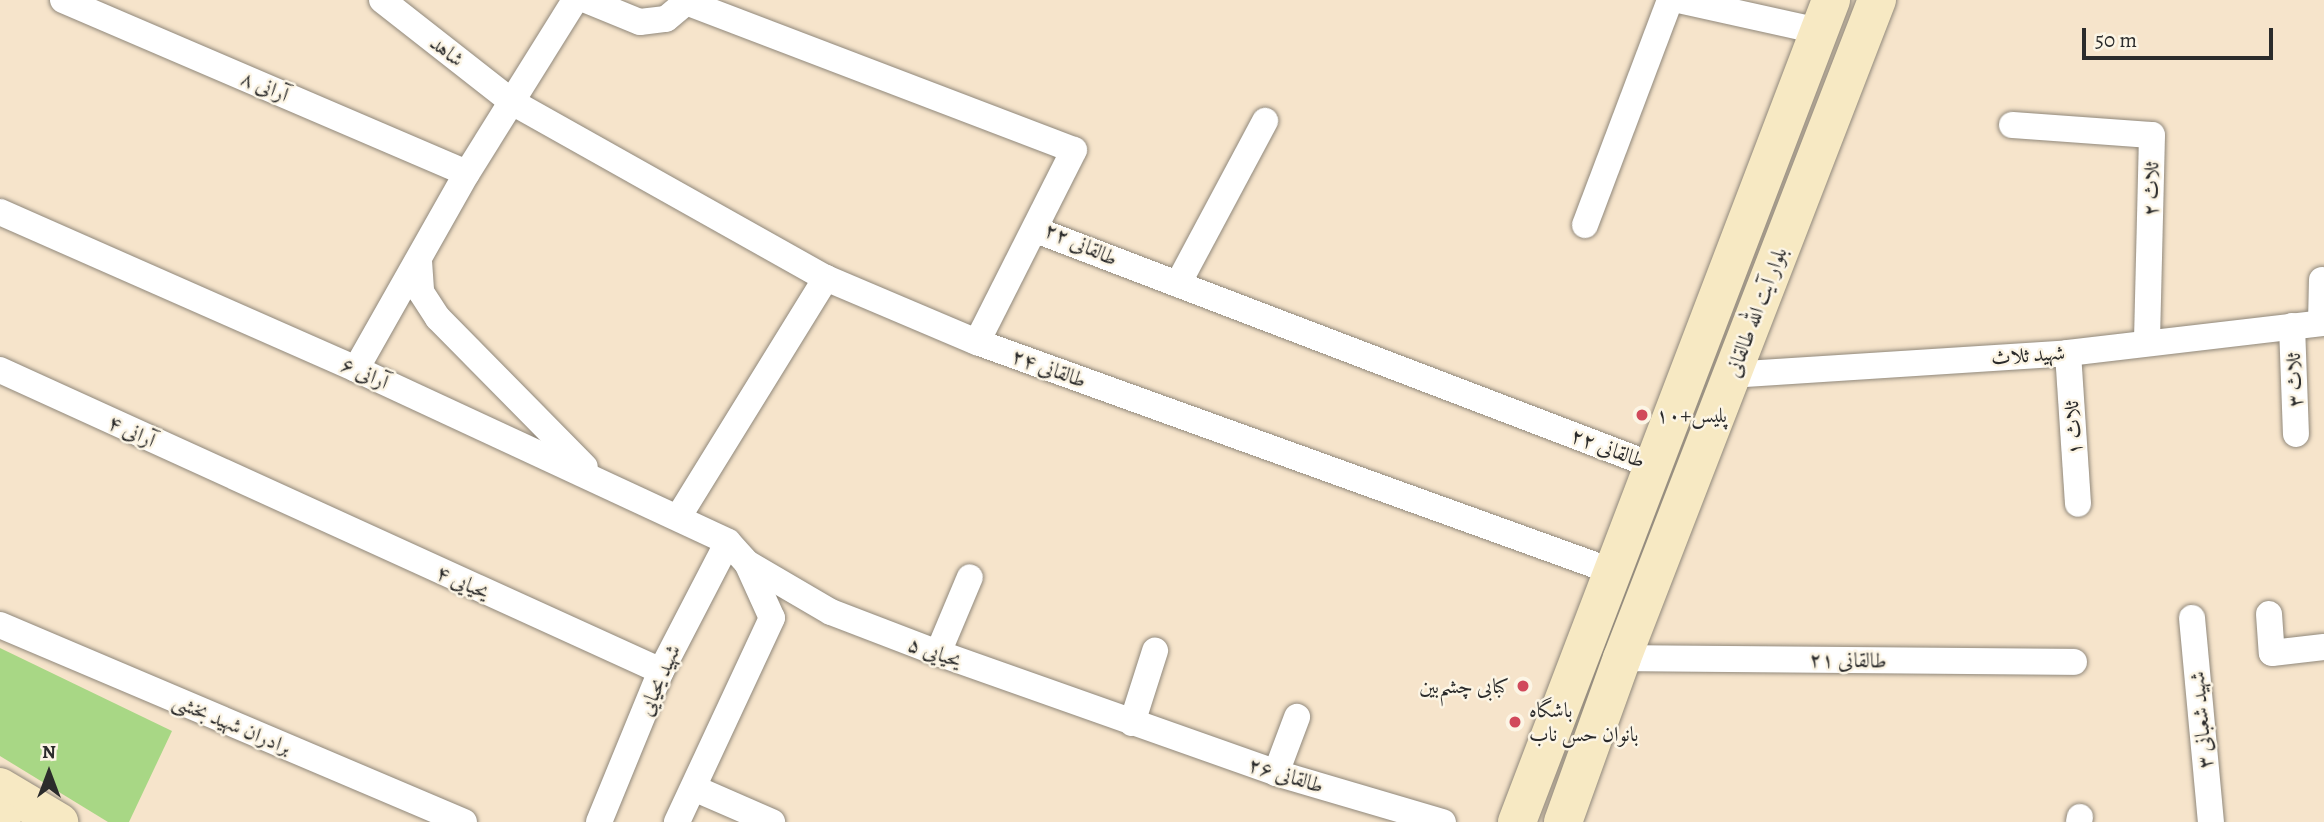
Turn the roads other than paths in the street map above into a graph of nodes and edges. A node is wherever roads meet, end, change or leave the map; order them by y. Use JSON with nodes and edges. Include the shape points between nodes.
{"nodes":[{"id":1,"x":63,"y":0,"type":"edge"},
{"id":2,"x":382,"y":0,"type":"edge"},
{"id":3,"x":575,"y":0,"type":"edge"},
{"id":4,"x":586,"y":0,"type":"edge"},
{"id":5,"x":1670,"y":0,"type":"edge"},
{"id":6,"x":1679,"y":0,"type":"edge"},
{"id":7,"x":1877,"y":0,"type":"edge"},
{"id":8,"x":686,"y":1,"type":"edge"},
{"id":9,"x":1825,"y":15,"type":"edge"},
{"id":10,"x":512,"y":102,"type":"junction"},
{"id":11,"x":1265,"y":121,"type":"dead end"},
{"id":12,"x":2012,"y":125,"type":"dead end"},
{"id":13,"x":467,"y":173,"type":"junction"},
{"id":14,"x":0,"y":212,"type":"edge"},
{"id":15,"x":1585,"y":225,"type":"dead end"},
{"id":16,"x":1036,"y":230,"type":"junction"},
{"id":17,"x":419,"y":261,"type":"junction"},
{"id":18,"x":826,"y":278,"type":"junction"},
{"id":19,"x":2322,"y":279,"type":"dead end"},
{"id":20,"x":1178,"y":284,"type":"junction"},
{"id":21,"x":2323,"y":323,"type":"edge"},
{"id":22,"x":2292,"y":326,"type":"junction"},
{"id":23,"x":2147,"y":341,"type":"junction"},
{"id":24,"x":977,"y":342,"type":"junction"},
{"id":25,"x":2068,"y":353,"type":"junction"},
{"id":26,"x":1694,"y":363,"type":"junction"},
{"id":27,"x":356,"y":369,"type":"junction"},
{"id":28,"x":0,"y":370,"type":"edge"},
{"id":29,"x":1731,"y":375,"type":"junction"},
{"id":30,"x":2296,"y":434,"type":"dead end"},
{"id":31,"x":1654,"y":466,"type":"junction"},
{"id":32,"x":597,"y":479,"type":"junction"},
{"id":33,"x":264,"y":493,"type":"joint"},
{"id":34,"x":2078,"y":504,"type":"dead end"},
{"id":35,"x":679,"y":516,"type":"junction"},
{"id":36,"x":727,"y":542,"type":"junction"},
{"id":37,"x":747,"y":563,"type":"junction"},
{"id":38,"x":1614,"y":572,"type":"junction"},
{"id":39,"x":970,"y":577,"type":"dead end"},
{"id":40,"x":831,"y":612,"type":"junction"},
{"id":41,"x":2269,"y":614,"type":"dead end"},
{"id":42,"x":772,"y":618,"type":"junction"},
{"id":43,"x":2192,"y":618,"type":"dead end"},
{"id":44,"x":0,"y":625,"type":"edge"},
{"id":45,"x":2324,"y":647,"type":"edge"},
{"id":46,"x":1155,"y":651,"type":"dead end"},
{"id":47,"x":939,"y":653,"type":"junction"},
{"id":48,"x":1622,"y":658,"type":"junction"},
{"id":49,"x":2074,"y":662,"type":"dead end"},
{"id":50,"x":662,"y":671,"type":"junction"},
{"id":51,"x":1297,"y":717,"type":"dead end"},
{"id":52,"x":1132,"y":723,"type":"junction"},
{"id":53,"x":1276,"y":773,"type":"junction"},
{"id":54,"x":0,"y":787,"type":"edge"},
{"id":55,"x":696,"y":789,"type":"junction"},
{"id":56,"x":59,"y":822,"type":"edge"},
{"id":57,"x":464,"y":822,"type":"edge"},
{"id":58,"x":599,"y":822,"type":"edge"},
{"id":59,"x":677,"y":822,"type":"edge"},
{"id":60,"x":772,"y":822,"type":"edge"},
{"id":61,"x":1443,"y":822,"type":"edge"},
{"id":62,"x":1517,"y":822,"type":"edge"},
{"id":63,"x":1563,"y":822,"type":"edge"},
{"id":64,"x":2211,"y":822,"type":"edge"}],
"edges":[{"from":1,"to":13,"type":"street","name":"آرانی ۸"},
{"from":2,"to":10,"type":"street","name":"شاهد"},
{"from":3,"to":10,"type":"street"},
{"from":4,"to":8,"type":"street","name":"طالقانی ۲۲","via":[[640,22],[666,19]]},
{"from":5,"to":15,"type":"street"},
{"from":6,"to":9,"type":"street"},
{"from":7,"to":29,"type":"main road","name":"بلوار آیت الله طالقانی"},
{"from":8,"to":16,"type":"street","name":"طالقانی ۲۲","via":[[1074,150]]},
{"from":9,"to":26,"type":"main road","name":"بلوار آیت الله طالقانی"},
{"from":10,"to":13,"type":"street"},
{"from":10,"to":18,"type":"street","name":"طالقانی ۲۴"},
{"from":11,"to":20,"type":"street"},
{"from":12,"to":23,"type":"street","name":"ثلاث ۲","via":[[2152,135]]},
{"from":13,"to":17,"type":"street"},
{"from":14,"to":27,"type":"street","name":"آرانی ۶"},
{"from":16,"to":20,"type":"street","name":"طالقانی ۲۲"},
{"from":16,"to":24,"type":"street"},
{"from":17,"to":27,"type":"street"},
{"from":17,"to":32,"type":"street","via":[[421,292],[438,318]]},
{"from":18,"to":24,"type":"street","name":"طالقانی ۲۴"},
{"from":18,"to":35,"type":"street"},
{"from":19,"to":21,"type":"street"},
{"from":20,"to":31,"type":"street","name":"طالقانی ۲۲"},
{"from":21,"to":22,"type":"street","name":"شهید ثلاث"},
{"from":22,"to":23,"type":"street","name":"شهید ثلاث"},
{"from":22,"to":30,"type":"street","name":"ثلاث ۳"},
{"from":23,"to":25,"type":"street","name":"شهید ثلاث"},
{"from":24,"to":38,"type":"street","name":"طالقانی ۲۴"},
{"from":25,"to":29,"type":"street","name":"شهید ثلاث"},
{"from":25,"to":34,"type":"street","name":"ثلاث ۱"},
{"from":26,"to":29,"type":"main road"},
{"from":26,"to":31,"type":"main road","name":"بلوار آیت الله طالقانی"},
{"from":27,"to":32,"type":"street","name":"آرانی ۶"},
{"from":28,"to":33,"type":"street","name":"آرانی ۴"},
{"from":29,"to":48,"type":"main road","name":"بلوار آیت الله طالقانی"},
{"from":31,"to":38,"type":"main road","name":"بلوار آیت الله طالقانی"},
{"from":32,"to":35,"type":"street","name":"آرانی ۶"},
{"from":33,"to":50,"type":"street","name":"یحیایی ۴"},
{"from":35,"to":36,"type":"street","name":"آرانی ۶"},
{"from":36,"to":37,"type":"street","name":"آرانی ۶"},
{"from":36,"to":50,"type":"street","name":"شهید یحیایی"},
{"from":37,"to":40,"type":"street","name":"یحیایی ۵"},
{"from":37,"to":42,"type":"street"},
{"from":38,"to":62,"type":"main road","name":"بلوار آیت الله طالقانی"},
{"from":39,"to":47,"type":"street"},
{"from":40,"to":42,"type":"street"},
{"from":40,"to":47,"type":"street","name":"یحیایی ۵"},
{"from":41,"to":45,"type":"street","via":[[2272,653]]},
{"from":42,"to":55,"type":"street"},
{"from":43,"to":64,"type":"street","name":"شهید شعبانی ۳"},
{"from":44,"to":57,"type":"street","name":"برادران شهید بخشی"},
{"from":46,"to":52,"type":"street"},
{"from":47,"to":52,"type":"street","name":"یحیایی ۵"},
{"from":48,"to":49,"type":"street","name":"طالقانی ۲۱"},
{"from":48,"to":63,"type":"main road","name":"بلوار آیت الله طالقانی"},
{"from":50,"to":58,"type":"street","name":"شهید یحیایی"},
{"from":51,"to":53,"type":"street"},
{"from":52,"to":53,"type":"street","name":"طالقانی ۲۶"},
{"from":53,"to":61,"type":"street","name":"طالقانی ۲۶"},
{"from":54,"to":56,"type":"main road"},
{"from":55,"to":59,"type":"street"},
{"from":55,"to":60,"type":"street"}]}
